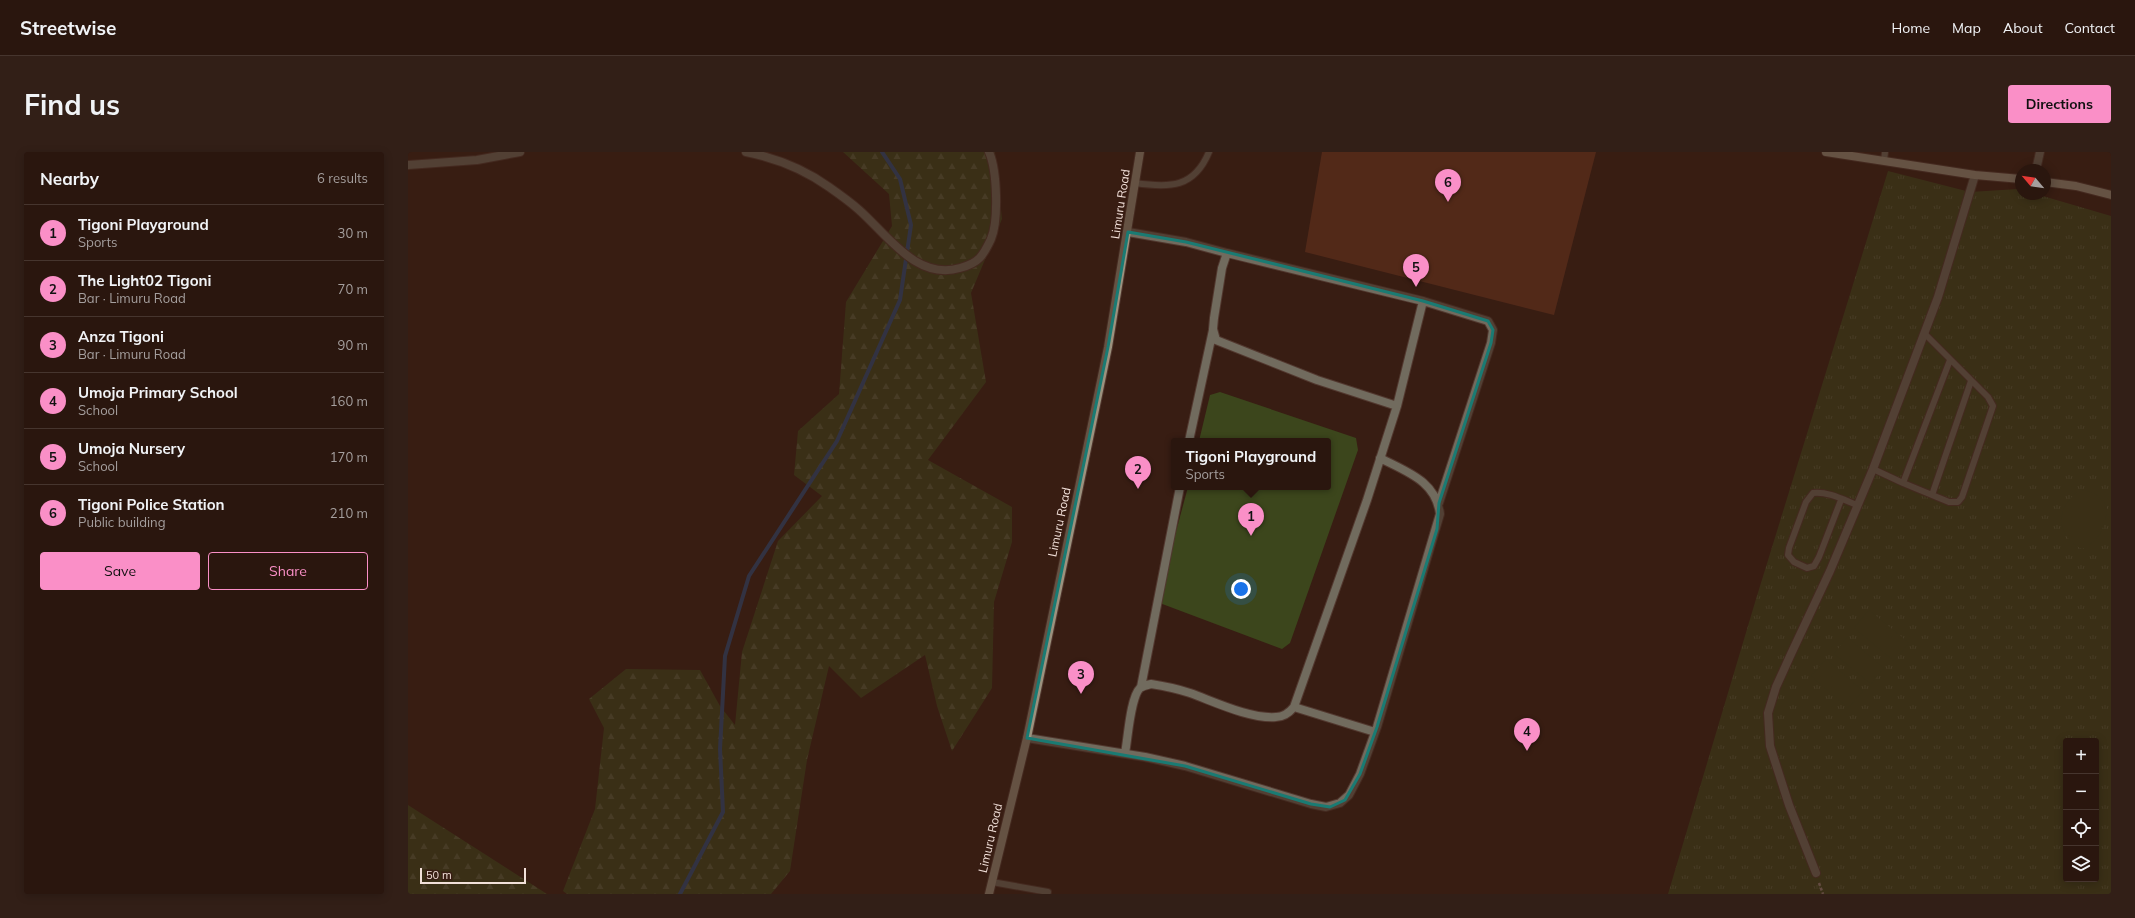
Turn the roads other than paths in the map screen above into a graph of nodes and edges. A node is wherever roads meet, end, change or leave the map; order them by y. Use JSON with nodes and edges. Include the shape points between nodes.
{"nodes":[{"id":1,"x":520,"y":152,"type":"edge"},
{"id":2,"x":746,"y":152,"type":"edge"},
{"id":3,"x":989,"y":152,"type":"edge"},
{"id":4,"x":1140,"y":152,"type":"edge"},
{"id":5,"x":1210,"y":152,"type":"edge"},
{"id":6,"x":1826,"y":152,"type":"edge"},
{"id":7,"x":1885,"y":152,"type":"edge"},
{"id":8,"x":2040,"y":152,"type":"edge"},
{"id":9,"x":1884,"y":161,"type":"junction"},
{"id":10,"x":2037,"y":164,"type":"edge"},
{"id":11,"x":408,"y":165,"type":"edge"},
{"id":12,"x":1975,"y":175,"type":"junction"},
{"id":13,"x":2015,"y":178,"type":"edge"},
{"id":14,"x":1135,"y":183,"type":"junction"},
{"id":15,"x":2051,"y":183,"type":"edge"},
{"id":16,"x":2111,"y":195,"type":"edge"},
{"id":17,"x":1128,"y":232,"type":"junction"},
{"id":18,"x":1227,"y":253,"type":"junction"},
{"id":19,"x":1423,"y":301,"type":"junction"},
{"id":20,"x":1213,"y":329,"type":"junction"},
{"id":21,"x":1924,"y":334,"type":"junction"},
{"id":22,"x":1950,"y":360,"type":"junction"},
{"id":23,"x":1971,"y":381,"type":"junction"},
{"id":24,"x":1397,"y":406,"type":"junction"},
{"id":25,"x":1190,"y":438,"type":"edge"},
{"id":26,"x":1380,"y":458,"type":"junction"},
{"id":27,"x":1873,"y":469,"type":"junction"},
{"id":28,"x":1903,"y":483,"type":"junction"},
{"id":29,"x":1179,"y":490,"type":"edge"},
{"id":30,"x":1932,"y":495,"type":"junction"},
{"id":31,"x":1841,"y":500,"type":"junction"},
{"id":32,"x":1439,"y":503,"type":"junction"},
{"id":33,"x":1857,"y":505,"type":"junction"},
{"id":34,"x":1141,"y":687,"type":"junction"},
{"id":35,"x":1294,"y":707,"type":"junction"},
{"id":36,"x":1375,"y":732,"type":"junction"},
{"id":37,"x":1027,"y":738,"type":"junction"},
{"id":38,"x":1125,"y":753,"type":"junction"},
{"id":39,"x":1816,"y":873,"type":"dead end"},
{"id":40,"x":992,"y":882,"type":"junction"},
{"id":41,"x":1048,"y":892,"type":"dead end"},
{"id":42,"x":989,"y":894,"type":"edge"}],
"edges":[{"from":1,"to":11,"type":"street","via":[[476,160]]},
{"from":2,"to":3,"type":"street","via":[[773,158],[828,186],[858,208],[904,254],[925,267],[947,272],[971,265],[983,256],[994,232],[996,189]]},
{"from":4,"to":14,"type":"main road","name":"Limuru Road"},
{"from":5,"to":14,"type":"lane","via":[[1200,169],[1186,181],[1163,185]]},
{"from":6,"to":9,"type":"main road"},
{"from":7,"to":9,"type":"lane"},
{"from":8,"to":10,"type":"street"},
{"from":9,"to":12,"type":"main road"},
{"from":12,"to":13,"type":"main road"},
{"from":12,"to":21,"type":"street","via":[[1938,297]]},
{"from":14,"to":17,"type":"main road","name":"Limuru Road"},
{"from":15,"to":16,"type":"main road"},
{"from":17,"to":18,"type":"street","via":[[1186,242]]},
{"from":17,"to":37,"type":"main road","name":"Limuru Road","via":[[1106,355]]},
{"from":18,"to":19,"type":"street"},
{"from":18,"to":20,"type":"street","via":[[1222,268]]},
{"from":19,"to":24,"type":"street"},
{"from":19,"to":32,"type":"street","via":[[1488,321],[1493,330]]},
{"from":20,"to":24,"type":"street","via":[[1216,340],[1229,346],[1317,380]]},
{"from":20,"to":25,"type":"street"},
{"from":21,"to":22,"type":"lane"},
{"from":21,"to":27,"type":"street"},
{"from":22,"to":23,"type":"lane"},
{"from":22,"to":28,"type":"lane"},
{"from":23,"to":30,"type":"lane"},
{"from":23,"to":30,"type":"lane","via":[[1988,397],[1992,406],[1962,497],[1958,502],[1949,502]]},
{"from":24,"to":26,"type":"street"},
{"from":26,"to":32,"type":"street","via":[[1426,484]]},
{"from":26,"to":35,"type":"street"},
{"from":27,"to":28,"type":"lane"},
{"from":27,"to":33,"type":"street"},
{"from":28,"to":30,"type":"lane"},
{"from":29,"to":34,"type":"street"},
{"from":31,"to":31,"type":"lane","via":[[1819,492],[1812,493],[1806,502],[1789,548],[1788,555],[1794,562],[1807,568],[1814,566]]},
{"from":31,"to":33,"type":"lane"},
{"from":32,"to":36,"type":"street","via":[[1437,529]]},
{"from":33,"to":39,"type":"street","via":[[1830,571],[1785,667],[1768,714],[1770,746],[1789,805]]},
{"from":34,"to":35,"type":"street","via":[[1160,685],[1267,717],[1287,714]]},
{"from":34,"to":38,"type":"street","via":[[1135,698]]},
{"from":35,"to":36,"type":"street"},
{"from":36,"to":38,"type":"street","via":[[1354,787],[1345,800],[1330,807],[1311,804],[1185,766]]},
{"from":37,"to":38,"type":"street"},
{"from":37,"to":40,"type":"main road","name":"Limuru Road"},
{"from":40,"to":41,"type":"lane"},
{"from":40,"to":42,"type":"main road","name":"Limuru Road"}]}
